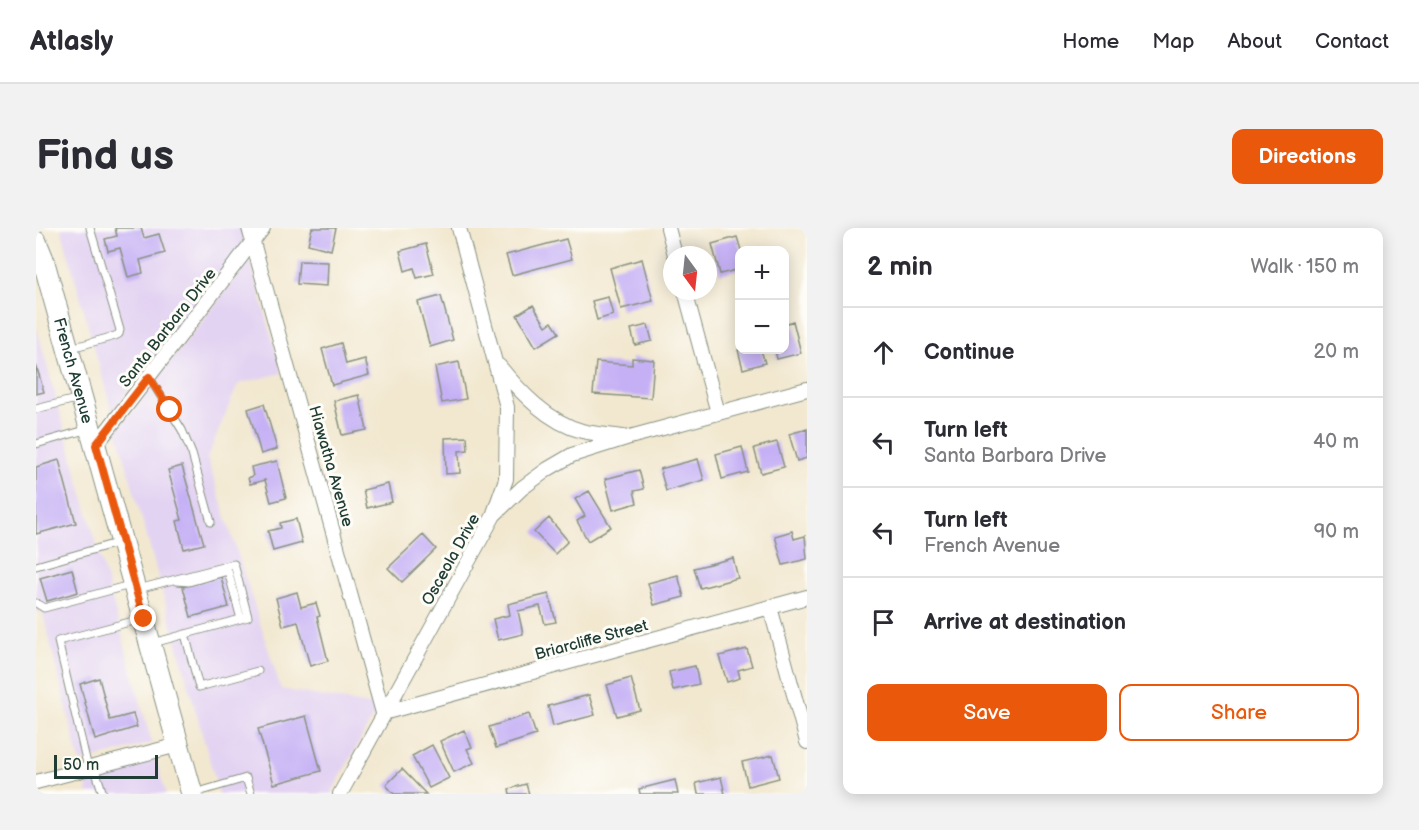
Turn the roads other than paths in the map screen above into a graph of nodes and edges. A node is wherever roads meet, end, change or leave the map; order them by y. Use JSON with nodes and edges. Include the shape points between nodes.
{"nodes":[{"id":1,"x":39,"y":228,"type":"edge"},
{"id":2,"x":90,"y":228,"type":"edge"},
{"id":3,"x":249,"y":228,"type":"edge"},
{"id":4,"x":263,"y":228,"type":"edge"},
{"id":5,"x":459,"y":228,"type":"edge"},
{"id":6,"x":668,"y":228,"type":"edge"},
{"id":7,"x":253,"y":243,"type":"junction"},
{"id":8,"x":673,"y":246,"type":"edge"},
{"id":9,"x":40,"y":250,"type":"edge"},
{"id":10,"x":687,"y":300,"type":"edge"},
{"id":11,"x":69,"y":349,"type":"junction"},
{"id":12,"x":496,"y":362,"type":"junction"},
{"id":13,"x":149,"y":377,"type":"junction"},
{"id":14,"x":807,"y":389,"type":"edge"},
{"id":15,"x":83,"y":397,"type":"junction"},
{"id":16,"x":36,"y":409,"type":"edge"},
{"id":17,"x":718,"y":413,"type":"junction"},
{"id":18,"x":94,"y":437,"type":"junction"},
{"id":19,"x":626,"y":438,"type":"junction"},
{"id":20,"x":36,"y":444,"type":"edge"},
{"id":21,"x":494,"y":515,"type":"junction"},
{"id":22,"x":212,"y":522,"type":"dead end"},
{"id":23,"x":123,"y":541,"type":"junction"},
{"id":24,"x":36,"y":566,"type":"edge"},
{"id":25,"x":135,"y":587,"type":"junction"},
{"id":26,"x":807,"y":597,"type":"edge"},
{"id":27,"x":36,"y":603,"type":"edge"},
{"id":28,"x":770,"y":607,"type":"junction"},
{"id":29,"x":144,"y":619,"type":"junction"},
{"id":30,"x":185,"y":634,"type":"junction"},
{"id":31,"x":150,"y":643,"type":"junction"},
{"id":32,"x":258,"y":671,"type":"dead end"},
{"id":33,"x":383,"y":713,"type":"junction"},
{"id":34,"x":807,"y":742,"type":"edge"},
{"id":35,"x":178,"y":745,"type":"junction"},
{"id":36,"x":91,"y":767,"type":"junction"},
{"id":37,"x":36,"y":782,"type":"edge"},
{"id":38,"x":103,"y":794,"type":"edge"},
{"id":39,"x":192,"y":794,"type":"edge"},
{"id":40,"x":251,"y":794,"type":"edge"},
{"id":41,"x":340,"y":794,"type":"edge"}],
"edges":[{"from":1,"to":9,"type":"main road","name":"French Avenue"},
{"from":2,"to":11,"type":"lane","via":[[120,330],[116,336]]},
{"from":3,"to":7,"type":"street","name":"Hiawatha Avenue"},
{"from":4,"to":7,"type":"street","name":"Santa Barbara Drive"},
{"from":5,"to":12,"type":"street"},
{"from":6,"to":8,"type":"street"},
{"from":7,"to":13,"type":"street","name":"Santa Barbara Drive"},
{"from":7,"to":33,"type":"street","name":"Hiawatha Avenue"},
{"from":9,"to":11,"type":"main road","name":"French Avenue"},
{"from":10,"to":17,"type":"street"},
{"from":11,"to":15,"type":"main road","name":"French Avenue"},
{"from":12,"to":19,"type":"street","via":[[532,403],[558,420],[580,431]]},
{"from":12,"to":21,"type":"street","via":[[507,408],[508,440],[506,479]]},
{"from":13,"to":18,"type":"street","name":"Santa Barbara Drive"},
{"from":13,"to":22,"type":"lane","via":[[182,430]]},
{"from":14,"to":17,"type":"street","name":"Osceola Drive"},
{"from":15,"to":16,"type":"lane"},
{"from":15,"to":18,"type":"main road","name":"French Avenue"},
{"from":17,"to":19,"type":"street","name":"Osceola Drive"},
{"from":18,"to":20,"type":"lane"},
{"from":18,"to":23,"type":"main road","name":"French Avenue"},
{"from":19,"to":21,"type":"street","name":"Osceola Drive","via":[[572,455],[548,469]]},
{"from":21,"to":33,"type":"street","name":"Osceola Drive"},
{"from":23,"to":24,"type":"lane"},
{"from":23,"to":25,"type":"main road","name":"French Avenue"},
{"from":25,"to":27,"type":"lane","via":[[44,609]]},
{"from":25,"to":29,"type":"main road","name":"French Avenue"},
{"from":25,"to":30,"type":"lane","via":[[234,564],[248,617]]},
{"from":26,"to":28,"type":"street","name":"Briarcliffe Street"},
{"from":28,"to":33,"type":"street","name":"Briarcliffe Street"},
{"from":28,"to":34,"type":"street"},
{"from":29,"to":31,"type":"main road","name":"French Avenue"},
{"from":29,"to":36,"type":"lane","via":[[58,641]]},
{"from":30,"to":31,"type":"lane"},
{"from":30,"to":32,"type":"lane","via":[[199,687]]},
{"from":31,"to":35,"type":"main road","name":"French Avenue"},
{"from":33,"to":41,"type":"street","name":"Osceola Drive"},
{"from":35,"to":36,"type":"street"},
{"from":35,"to":39,"type":"main road","name":"French Avenue"},
{"from":36,"to":37,"type":"street"},
{"from":36,"to":38,"type":"lane"},
{"from":39,"to":40,"type":"lane","via":[[246,778]]}]}
